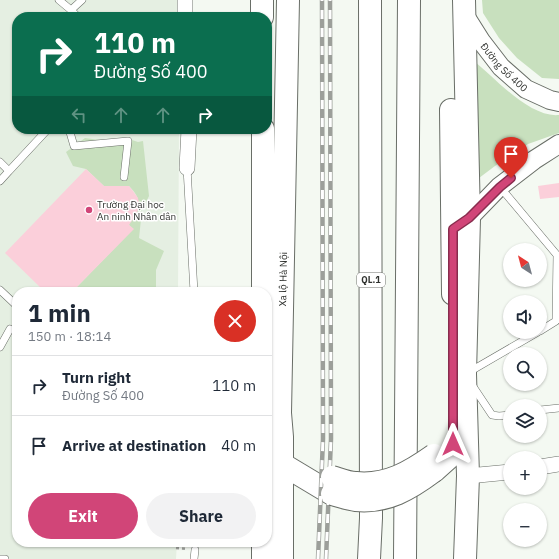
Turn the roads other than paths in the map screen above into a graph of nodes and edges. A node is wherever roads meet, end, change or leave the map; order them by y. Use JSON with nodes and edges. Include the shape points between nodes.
{"nodes":[{"id":1,"x":59,"y":0,"type":"edge"},
{"id":2,"x":82,"y":0,"type":"edge"},
{"id":3,"x":185,"y":0,"type":"edge"},
{"id":4,"x":262,"y":0,"type":"edge"},
{"id":5,"x":288,"y":0,"type":"edge"},
{"id":6,"x":370,"y":0,"type":"edge"},
{"id":7,"x":409,"y":0,"type":"edge"},
{"id":8,"x":458,"y":4,"type":"edge"},
{"id":9,"x":71,"y":10,"type":"joint"},
{"id":10,"x":185,"y":12,"type":"edge"},
{"id":11,"x":262,"y":12,"type":"edge"},
{"id":12,"x":559,"y":102,"type":"edge"},
{"id":13,"x":43,"y":134,"type":"edge"},
{"id":14,"x":70,"y":134,"type":"edge"},
{"id":15,"x":189,"y":134,"type":"edge"},
{"id":16,"x":263,"y":134,"type":"edge"},
{"id":17,"x":559,"y":144,"type":"edge"},
{"id":18,"x":0,"y":162,"type":"edge"},
{"id":19,"x":187,"y":168,"type":"joint"},
{"id":20,"x":10,"y":171,"type":"junction"},
{"id":21,"x":124,"y":176,"type":"dead end"},
{"id":22,"x":0,"y":181,"type":"edge"},
{"id":23,"x":500,"y":187,"type":"junction"},
{"id":24,"x":461,"y":224,"type":"junction"},
{"id":25,"x":194,"y":287,"type":"edge"},
{"id":26,"x":263,"y":287,"type":"edge"},
{"id":27,"x":0,"y":290,"type":"edge"},
{"id":28,"x":12,"y":301,"type":"edge"},
{"id":29,"x":547,"y":326,"type":"edge"},
{"id":30,"x":10,"y":329,"type":"dead end"},
{"id":31,"x":525,"y":339,"type":"edge"},
{"id":32,"x":0,"y":347,"type":"edge"},
{"id":33,"x":465,"y":374,"type":"junction"},
{"id":34,"x":559,"y":408,"type":"edge"},
{"id":35,"x":547,"y":409,"type":"edge"},
{"id":36,"x":503,"y":416,"type":"edge"},
{"id":37,"x":282,"y":438,"type":"junction"},
{"id":38,"x":457,"y":442,"type":"junction"},
{"id":39,"x":275,"y":460,"type":"edge"},
{"id":40,"x":559,"y":464,"type":"edge"},
{"id":41,"x":547,"y":466,"type":"edge"},
{"id":42,"x":503,"y":473,"type":"edge"},
{"id":43,"x":460,"y":476,"type":"junction"},
{"id":44,"x":263,"y":547,"type":"edge"},
{"id":45,"x":195,"y":550,"type":"road end"},
{"id":46,"x":0,"y":559,"type":"edge"},
{"id":47,"x":5,"y":559,"type":"edge"},
{"id":48,"x":194,"y":559,"type":"edge"},
{"id":49,"x":263,"y":559,"type":"edge"},
{"id":50,"x":282,"y":559,"type":"edge"},
{"id":51,"x":369,"y":559,"type":"edge"},
{"id":52,"x":405,"y":559,"type":"edge"},
{"id":53,"x":451,"y":559,"type":"edge"},
{"id":54,"x":465,"y":559,"type":"edge"}],
"edges":[{"from":1,"to":9,"type":"lane"},
{"from":2,"to":9,"type":"lane"},
{"from":3,"to":10,"type":"street"},
{"from":4,"to":11,"type":"highway"},
{"from":5,"to":37,"type":"highway","name":"Xa lộ Hà Nội","via":[[280,413]]},
{"from":6,"to":51,"type":"highway","number":"QL.1"},
{"from":7,"to":52,"type":"highway"},
{"from":8,"to":12,"type":"street","name":"Đường Số 400","via":[[501,67],[526,89]]},
{"from":8,"to":24,"type":"highway"},
{"from":13,"to":20,"type":"lane"},
{"from":14,"to":21,"type":"lane","via":[[74,146],[128,141]]},
{"from":15,"to":19,"type":"street"},
{"from":16,"to":26,"type":"highway","name":"Xa lộ Hà Nội"},
{"from":17,"to":23,"type":"street"},
{"from":18,"to":20,"type":"lane"},
{"from":19,"to":25,"type":"lane"},
{"from":20,"to":22,"type":"lane"},
{"from":23,"to":24,"type":"street"},
{"from":23,"to":29,"type":"lane","via":[[557,255],[556,321]]},
{"from":24,"to":33,"type":"highway"},
{"from":24,"to":38,"type":"highway"},
{"from":27,"to":28,"type":"lane"},
{"from":30,"to":32,"type":"lane"},
{"from":31,"to":33,"type":"lane"},
{"from":33,"to":36,"type":"lane","via":[[492,415]]},
{"from":33,"to":38,"type":"highway"},
{"from":34,"to":35,"type":"lane"},
{"from":37,"to":38,"type":"highway","bridge":true,"via":[[298,457],[332,477],[356,483],[395,479]]},
{"from":37,"to":39,"type":"highway","name":"Xa lộ Hà Nội"},
{"from":38,"to":39,"type":"highway","bridge":true,"via":[[434,471],[418,483],[395,496],[378,499],[356,500],[332,494]]},
{"from":38,"to":43,"type":"highway"},
{"from":39,"to":50,"type":"highway","name":"Xa lộ Hà Nội"},
{"from":40,"to":41,"type":"street"},
{"from":42,"to":43,"type":"street"},
{"from":43,"to":53,"type":"highway"},
{"from":43,"to":54,"type":"highway"},
{"from":44,"to":49,"type":"highway"},
{"from":45,"to":48,"type":"lane"},
{"from":46,"to":47,"type":"lane"}]}
